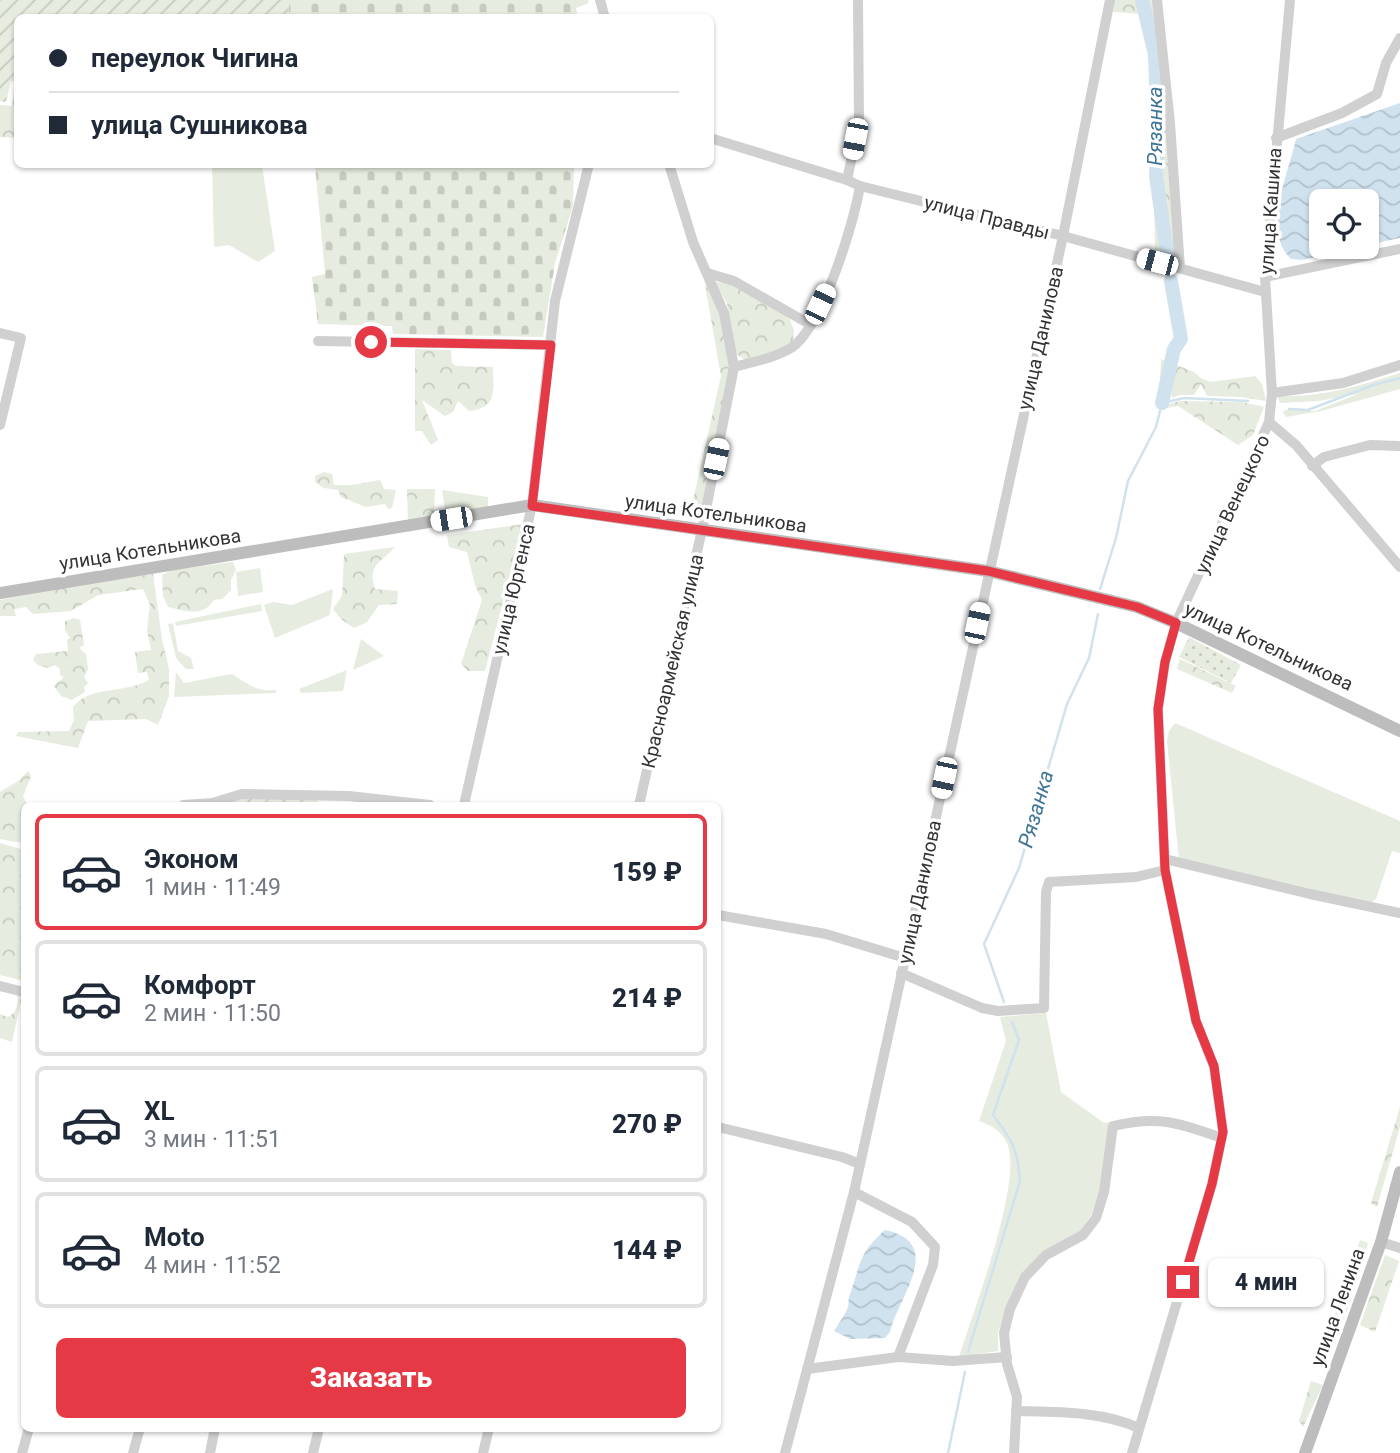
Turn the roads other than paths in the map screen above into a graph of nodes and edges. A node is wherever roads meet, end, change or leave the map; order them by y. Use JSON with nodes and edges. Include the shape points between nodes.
{"nodes":[{"id":1,"x":858,"y":0,"type":"edge"},
{"id":2,"x":1110,"y":0,"type":"edge"},
{"id":3,"x":1157,"y":0,"type":"edge"},
{"id":4,"x":1290,"y":0,"type":"edge"},
{"id":5,"x":1400,"y":38,"type":"edge"},
{"id":6,"x":1276,"y":138,"type":"junction"},
{"id":7,"x":714,"y":139,"type":"edge"},
{"id":8,"x":588,"y":168,"type":"edge"},
{"id":9,"x":670,"y":168,"type":"edge"},
{"id":10,"x":848,"y":180,"type":"junction"},
{"id":11,"x":860,"y":186,"type":"junction"},
{"id":12,"x":1063,"y":236,"type":"junction"},
{"id":13,"x":1400,"y":250,"type":"edge"},
{"id":14,"x":1181,"y":268,"type":"junction"},
{"id":15,"x":707,"y":274,"type":"junction"},
{"id":16,"x":1265,"y":277,"type":"junction"},
{"id":17,"x":1265,"y":292,"type":"junction"},
{"id":18,"x":811,"y":325,"type":"junction"},
{"id":19,"x":0,"y":333,"type":"edge"},
{"id":20,"x":318,"y":341,"type":"dead end"},
{"id":21,"x":551,"y":345,"type":"junction"},
{"id":22,"x":1400,"y":365,"type":"edge"},
{"id":23,"x":734,"y":366,"type":"junction"},
{"id":24,"x":1272,"y":393,"type":"junction"},
{"id":25,"x":1269,"y":422,"type":"junction"},
{"id":26,"x":0,"y":425,"type":"edge"},
{"id":27,"x":1400,"y":446,"type":"edge"},
{"id":28,"x":1312,"y":466,"type":"junction"},
{"id":29,"x":532,"y":506,"type":"junction"},
{"id":30,"x":702,"y":530,"type":"junction"},
{"id":31,"x":1400,"y":567,"type":"edge"},
{"id":32,"x":988,"y":571,"type":"junction"},
{"id":33,"x":0,"y":593,"type":"edge"},
{"id":34,"x":1176,"y":623,"type":"junction"},
{"id":35,"x":1400,"y":731,"type":"edge"},
{"id":36,"x":215,"y":802,"type":"edge"},
{"id":37,"x":403,"y":802,"type":"edge"},
{"id":38,"x":465,"y":802,"type":"edge"},
{"id":39,"x":640,"y":802,"type":"edge"},
{"id":40,"x":1165,"y":864,"type":"junction"},
{"id":41,"x":1400,"y":913,"type":"edge"},
{"id":42,"x":721,"y":916,"type":"edge"},
{"id":43,"x":905,"y":958,"type":"junction"},
{"id":44,"x":901,"y":973,"type":"junction"},
{"id":45,"x":0,"y":986,"type":"edge"},
{"id":46,"x":21,"y":991,"type":"edge"},
{"id":47,"x":721,"y":1128,"type":"edge"},
{"id":48,"x":1222,"y":1138,"type":"junction"},
{"id":49,"x":860,"y":1164,"type":"junction"},
{"id":50,"x":1400,"y":1172,"type":"edge"},
{"id":51,"x":854,"y":1192,"type":"junction"},
{"id":52,"x":1381,"y":1242,"type":"junction"},
{"id":53,"x":1400,"y":1248,"type":"edge"},
{"id":54,"x":898,"y":1357,"type":"junction"},
{"id":55,"x":1007,"y":1357,"type":"junction"},
{"id":56,"x":807,"y":1369,"type":"junction"},
{"id":57,"x":1016,"y":1411,"type":"junction"},
{"id":58,"x":1139,"y":1428,"type":"junction"},
{"id":59,"x":28,"y":1432,"type":"edge"},
{"id":60,"x":139,"y":1432,"type":"edge"},
{"id":61,"x":214,"y":1432,"type":"edge"},
{"id":62,"x":317,"y":1432,"type":"edge"},
{"id":63,"x":488,"y":1432,"type":"edge"},
{"id":64,"x":22,"y":1453,"type":"edge"},
{"id":65,"x":133,"y":1453,"type":"edge"},
{"id":66,"x":210,"y":1453,"type":"edge"},
{"id":67,"x":313,"y":1453,"type":"edge"},
{"id":68,"x":483,"y":1453,"type":"edge"},
{"id":69,"x":785,"y":1453,"type":"edge"},
{"id":70,"x":1014,"y":1453,"type":"edge"},
{"id":71,"x":1132,"y":1453,"type":"edge"},
{"id":72,"x":1305,"y":1453,"type":"edge"}],
"edges":[{"from":1,"to":10,"type":"street","via":[[859,123]]},
{"from":2,"to":12,"type":"street","name":"улица Данилова"},
{"from":3,"to":14,"type":"street"},
{"from":4,"to":6,"type":"street","name":"улица Кашина"},
{"from":5,"to":6,"type":"street","via":[[1377,94]]},
{"from":6,"to":16,"type":"street","name":"улица Кашина"},
{"from":7,"to":10,"type":"street","name":"улица Правды"},
{"from":8,"to":21,"type":"street","name":"улица Юргенса","via":[[555,301]]},
{"from":9,"to":15,"type":"street","name":"Красноармейская улица"},
{"from":10,"to":11,"type":"street","name":"улица Правды"},
{"from":11,"to":12,"type":"street","name":"улица Правды"},
{"from":11,"to":18,"type":"street","via":[[839,264]]},
{"from":12,"to":14,"type":"street","name":"улица Правды"},
{"from":12,"to":32,"type":"street","name":"улица Данилова"},
{"from":13,"to":16,"type":"street"},
{"from":14,"to":17,"type":"street","name":"улица Правды"},
{"from":15,"to":18,"type":"street","via":[[734,281]]},
{"from":15,"to":23,"type":"street","name":"Красноармейская улица","via":[[724,313]]},
{"from":16,"to":17,"type":"street","name":"улица Кашина"},
{"from":17,"to":24,"type":"street","name":"улица Кашина"},
{"from":18,"to":23,"type":"street","via":[[793,347]]},
{"from":19,"to":26,"type":"street","via":[[20,338]]},
{"from":20,"to":21,"type":"street"},
{"from":21,"to":29,"type":"street","name":"улица Юргенса"},
{"from":22,"to":24,"type":"street","via":[[1343,383]]},
{"from":23,"to":30,"type":"street","name":"Красноармейская улица"},
{"from":24,"to":25,"type":"street","name":"улица Кашина"},
{"from":25,"to":28,"type":"street","via":[[1296,444]]},
{"from":25,"to":34,"type":"street","name":"улица Венецкого"},
{"from":27,"to":28,"type":"street","via":[[1370,445],[1324,457]]},
{"from":28,"to":31,"type":"street"},
{"from":29,"to":30,"type":"street","name":"улица Котельникова"},
{"from":29,"to":33,"type":"street","name":"улица Котельникова"},
{"from":29,"to":38,"type":"street","name":"улица Юргенса"},
{"from":30,"to":32,"type":"street","name":"улица Котельникова"},
{"from":30,"to":39,"type":"street","name":"Красноармейская улица"},
{"from":32,"to":34,"type":"street","name":"улица Котельникова","via":[[1137,607]]},
{"from":32,"to":43,"type":"street","name":"улица Данилова"},
{"from":34,"to":35,"type":"street","name":"улица Котельникова"},
{"from":34,"to":40,"type":"street","name":"улица Венецкого","via":[[1158,709]]},
{"from":36,"to":37,"type":"street","via":[[242,794]]},
{"from":40,"to":41,"type":"street"},
{"from":40,"to":44,"type":"street","via":[[1136,877],[1049,882],[1045,892],[1044,1008],[998,1011]]},
{"from":40,"to":48,"type":"street","name":"улица Венецкого","via":[[1196,1021],[1214,1066]]},
{"from":42,"to":43,"type":"street","via":[[826,934]]},
{"from":43,"to":44,"type":"street","name":"улица Данилова"},
{"from":44,"to":49,"type":"street","name":"улица Данилова"},
{"from":45,"to":46,"type":"street"},
{"from":47,"to":49,"type":"street"},
{"from":48,"to":55,"type":"street","via":[[1168,1120],[1113,1126],[1096,1217],[1083,1235],[1046,1255],[1026,1278],[1004,1333]]},
{"from":48,"to":58,"type":"street","name":"улица Венецкого"},
{"from":49,"to":51,"type":"street","name":"улица Данилова"},
{"from":50,"to":52,"type":"street","name":"улица Ленина"},
{"from":51,"to":54,"type":"street","via":[[912,1222],[935,1247],[933,1265]]},
{"from":51,"to":56,"type":"street","name":"улица Данилова"},
{"from":52,"to":53,"type":"street"},
{"from":52,"to":72,"type":"street","name":"улица Ленина"},
{"from":54,"to":55,"type":"street","via":[[953,1361]]},
{"from":54,"to":56,"type":"street"},
{"from":55,"to":57,"type":"street"},
{"from":56,"to":69,"type":"street","name":"улица Данилова"},
{"from":57,"to":58,"type":"street","via":[[1068,1412],[1123,1420]]},
{"from":57,"to":70,"type":"street"},
{"from":58,"to":71,"type":"street","name":"улица Венецкого"},
{"from":59,"to":64,"type":"street"},
{"from":60,"to":65,"type":"street"},
{"from":61,"to":66,"type":"street"},
{"from":62,"to":67,"type":"street"},
{"from":63,"to":68,"type":"street"}]}
